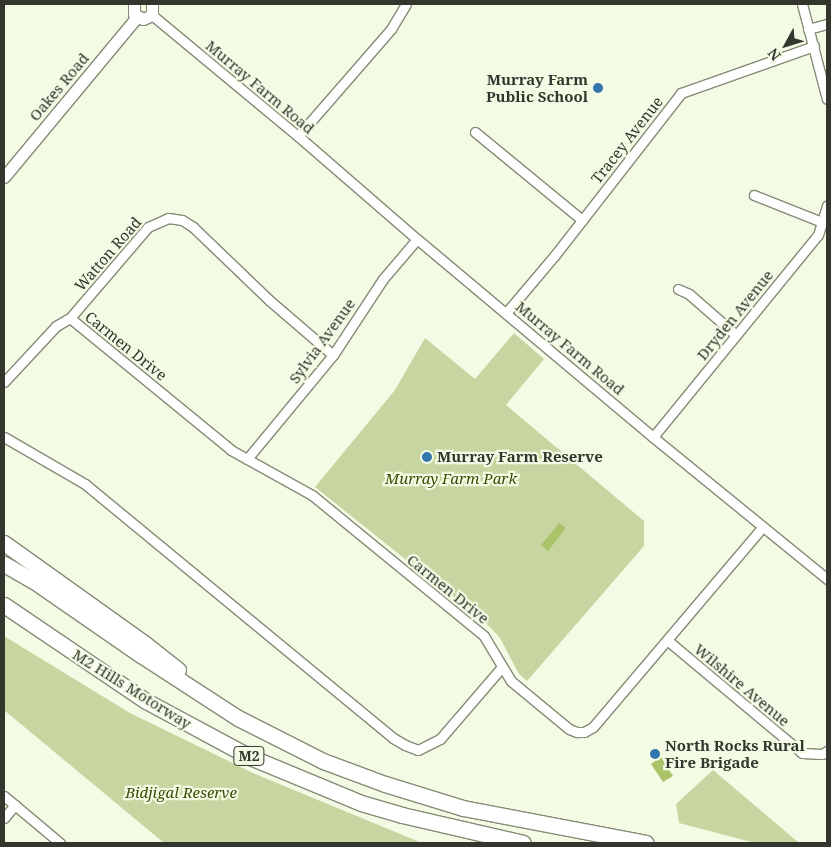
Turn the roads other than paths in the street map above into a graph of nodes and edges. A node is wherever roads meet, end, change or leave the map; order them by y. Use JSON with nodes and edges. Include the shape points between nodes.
{"nodes":[{"id":1,"x":134,"y":4,"type":"edge"},
{"id":2,"x":406,"y":4,"type":"edge"},
{"id":3,"x":802,"y":4,"type":"edge"},
{"id":4,"x":152,"y":9,"type":"edge"},
{"id":5,"x":137,"y":17,"type":"junction"},
{"id":6,"x":827,"y":24,"type":"edge"},
{"id":7,"x":808,"y":29,"type":"junction"},
{"id":8,"x":814,"y":46,"type":"junction"},
{"id":9,"x":827,"y":99,"type":"edge"},
{"id":10,"x":475,"y":132,"type":"dead end"},
{"id":11,"x":298,"y":136,"type":"junction"},
{"id":12,"x":4,"y":177,"type":"edge"},
{"id":13,"x":754,"y":195,"type":"dead end"},
{"id":14,"x":827,"y":205,"type":"edge"},
{"id":15,"x":582,"y":220,"type":"junction"},
{"id":16,"x":822,"y":222,"type":"junction"},
{"id":17,"x":417,"y":239,"type":"junction"},
{"id":18,"x":678,"y":289,"type":"dead end"},
{"id":19,"x":506,"y":313,"type":"junction"},
{"id":20,"x":70,"y":318,"type":"junction"},
{"id":21,"x":736,"y":335,"type":"junction"},
{"id":22,"x":333,"y":355,"type":"junction"},
{"id":23,"x":4,"y":382,"type":"edge"},
{"id":24,"x":653,"y":436,"type":"junction"},
{"id":25,"x":4,"y":437,"type":"edge"},
{"id":26,"x":247,"y":459,"type":"junction"},
{"id":27,"x":762,"y":528,"type":"junction"},
{"id":28,"x":4,"y":544,"type":"edge"},
{"id":29,"x":4,"y":564,"type":"edge"},
{"id":30,"x":826,"y":575,"type":"edge"},
{"id":31,"x":4,"y":605,"type":"edge"},
{"id":32,"x":4,"y":616,"type":"edge"},
{"id":33,"x":667,"y":640,"type":"junction"},
{"id":34,"x":502,"y":667,"type":"junction"},
{"id":35,"x":106,"y":674,"type":"junction"},
{"id":36,"x":238,"y":718,"type":"junction"},
{"id":37,"x":827,"y":751,"type":"edge"},
{"id":38,"x":4,"y":796,"type":"edge"},
{"id":39,"x":15,"y":805,"type":"junction"},
{"id":40,"x":4,"y":818,"type":"edge"},
{"id":41,"x":516,"y":842,"type":"edge"},
{"id":42,"x":60,"y":843,"type":"edge"},
{"id":43,"x":646,"y":843,"type":"edge"}],
"edges":[{"from":1,"to":5,"type":"main road","via":[[133,11]]},
{"from":2,"to":11,"type":"street","via":[[391,29]]},
{"from":3,"to":7,"type":"street"},
{"from":4,"to":5,"type":"main road","via":[[146,19]]},
{"from":4,"to":11,"type":"street","name":"Murray Farm Road"},
{"from":5,"to":12,"type":"main road","name":"Oakes Road"},
{"from":6,"to":7,"type":"street"},
{"from":7,"to":8,"type":"street"},
{"from":8,"to":9,"type":"street"},
{"from":8,"to":15,"type":"street","name":"Tracey Avenue","via":[[681,93]]},
{"from":10,"to":15,"type":"street"},
{"from":11,"to":17,"type":"street","name":"Murray Farm Road"},
{"from":13,"to":16,"type":"street"},
{"from":14,"to":16,"type":"street","name":"Dryden Avenue"},
{"from":15,"to":19,"type":"street","name":"Tracey Avenue"},
{"from":16,"to":21,"type":"street","name":"Dryden Avenue","via":[[818,235]]},
{"from":17,"to":19,"type":"street","name":"Murray Farm Road"},
{"from":17,"to":22,"type":"street","name":"Sylvia Avenue","via":[[383,279]]},
{"from":18,"to":21,"type":"street","via":[[689,294]]},
{"from":19,"to":24,"type":"street","name":"Murray Farm Road"},
{"from":20,"to":22,"type":"street","name":"Watton Road","via":[[148,227],[176,218],[193,228],[268,300]]},
{"from":20,"to":23,"type":"street","name":"Watton Road","via":[[56,326]]},
{"from":20,"to":26,"type":"street","name":"Carmen Drive","via":[[231,450]]},
{"from":21,"to":24,"type":"street","name":"Dryden Avenue"},
{"from":22,"to":26,"type":"street","name":"Sylvia Avenue"},
{"from":24,"to":27,"type":"street","name":"Murray Farm Road"},
{"from":25,"to":34,"type":"street","via":[[86,484],[405,745],[418,750],[440,739]]},
{"from":26,"to":34,"type":"street","name":"Carmen Drive","via":[[312,496],[484,636]]},
{"from":27,"to":30,"type":"street","name":"Murray Farm Road"},
{"from":27,"to":33,"type":"street"},
{"from":28,"to":36,"type":"highway","name":"M2 Hills Motorway","number":"M2","via":[[146,644]]},
{"from":29,"to":36,"type":"highway","name":"M2 Hills Motorway","number":"M2"},
{"from":31,"to":35,"type":"highway","name":"M2 Hills Motorway","number":"M2"},
{"from":32,"to":35,"type":"highway","number":"M2","via":[[70,660]]},
{"from":33,"to":34,"type":"street","name":"Carmen Drive","via":[[593,727],[584,732],[569,729],[511,681]]},
{"from":33,"to":37,"type":"street","name":"Wilshire Avenue","via":[[802,753],[822,754]]},
{"from":35,"to":41,"type":"highway","name":"M2 Hills Motorway","number":"M2","via":[[190,726],[316,786],[402,815]]},
{"from":36,"to":43,"type":"highway","name":"M2 Hills Motorway","number":"M2","via":[[291,746],[361,776],[463,808]]},
{"from":38,"to":39,"type":"street"},
{"from":39,"to":40,"type":"street"},
{"from":39,"to":42,"type":"street"}]}
